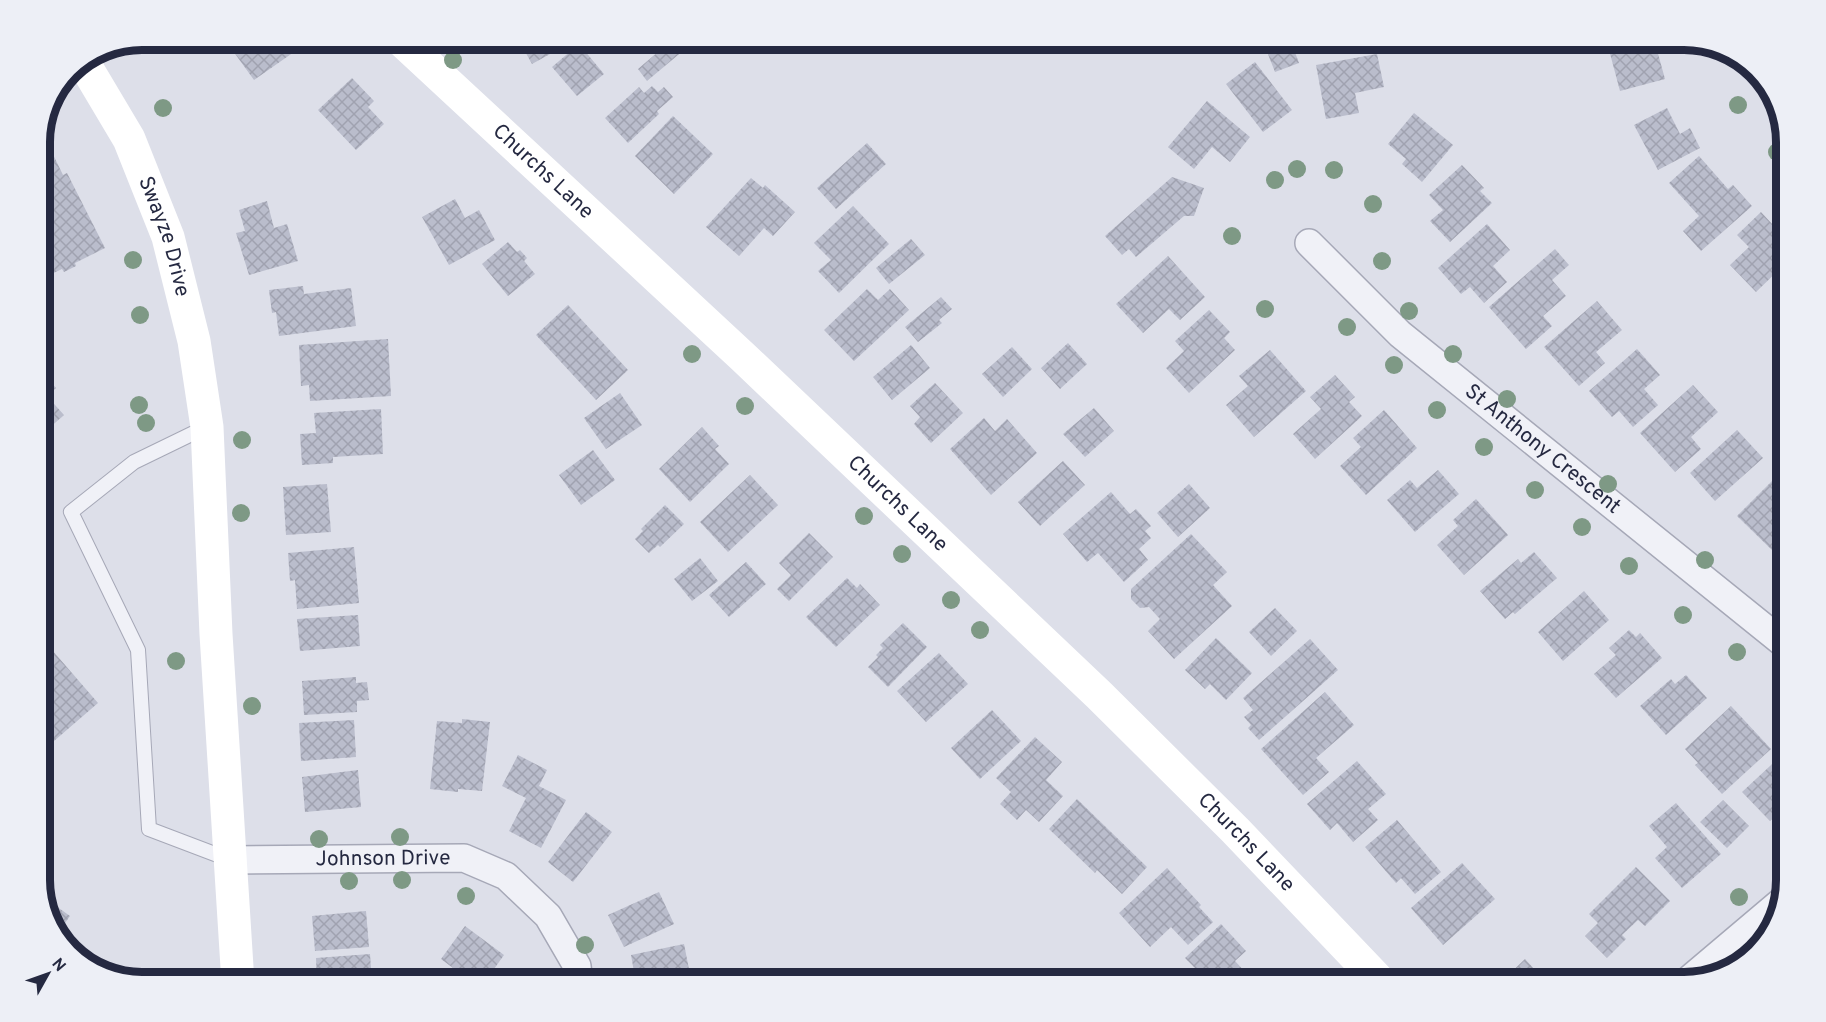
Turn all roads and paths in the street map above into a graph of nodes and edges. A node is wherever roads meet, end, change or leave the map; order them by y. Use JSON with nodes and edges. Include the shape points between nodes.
{"nodes":[{"id":1,"x":411,"y":49,"type":"edge"},
{"id":2,"x":87,"y":68,"type":"edge"},
{"id":3,"x":1309,"y":243,"type":"dead end"},
{"id":4,"x":207,"y":427,"type":"junction"},
{"id":5,"x":1776,"y":637,"type":"edge"},
{"id":6,"x":230,"y":860,"type":"junction"},
{"id":7,"x":1771,"y":910,"type":"edge"},
{"id":8,"x":1699,"y":971,"type":"edge"},
{"id":9,"x":237,"y":972,"type":"edge"},
{"id":10,"x":578,"y":972,"type":"edge"},
{"id":11,"x":1370,"y":972,"type":"edge"}],
"edges":[{"from":1,"to":11,"type":"street","name":"Churchs Lane","via":[[1099,695]]},
{"from":2,"to":4,"type":"street","name":"Swayze Drive","via":[[129,139],[168,237],[194,341]]},
{"from":3,"to":5,"type":"street","name":"St Anthony Crescent","via":[[1400,334]]},
{"from":4,"to":6,"type":"street","name":"Swayze Drive"},
{"from":4,"to":6,"type":"lane","via":[[134,462],[71,512],[138,650],[149,829]]},
{"from":6,"to":9,"type":"street","name":"Swayze Drive"},
{"from":6,"to":10,"type":"street","name":"Johnson Drive","via":[[464,858],[506,876],[548,916]]},
{"from":7,"to":8,"type":"street"}]}
